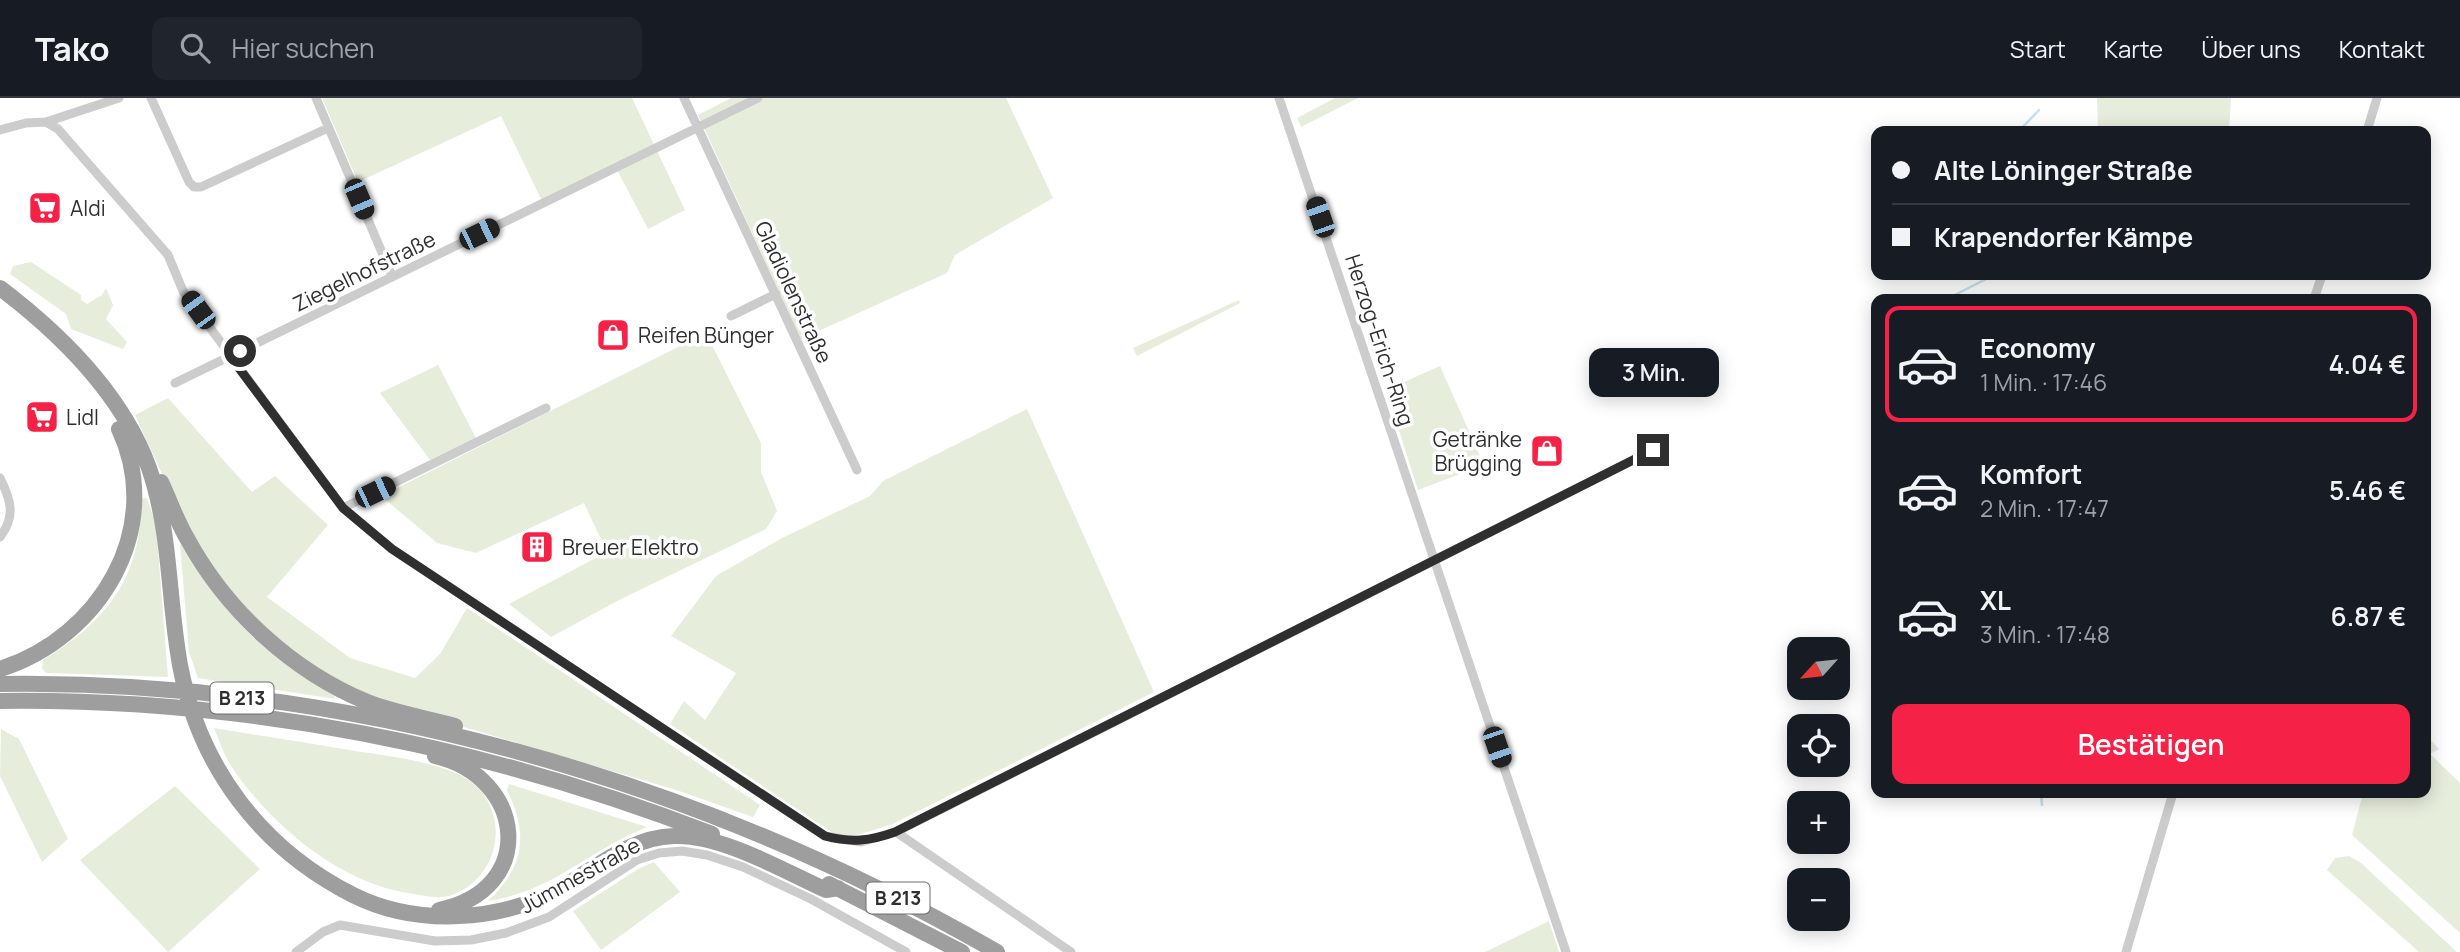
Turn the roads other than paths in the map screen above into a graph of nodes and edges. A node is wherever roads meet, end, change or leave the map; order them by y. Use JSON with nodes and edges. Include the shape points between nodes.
{"nodes":[{"id":1,"x":120,"y":98,"type":"edge"},
{"id":2,"x":151,"y":98,"type":"edge"},
{"id":3,"x":316,"y":98,"type":"edge"},
{"id":4,"x":684,"y":98,"type":"edge"},
{"id":5,"x":758,"y":98,"type":"edge"},
{"id":6,"x":1279,"y":98,"type":"edge"},
{"id":7,"x":2377,"y":98,"type":"edge"},
{"id":8,"x":46,"y":122,"type":"junction"},
{"id":9,"x":2369,"y":126,"type":"edge"},
{"id":10,"x":699,"y":127,"type":"junction"},
{"id":11,"x":328,"y":128,"type":"junction"},
{"id":12,"x":0,"y":130,"type":"edge"},
{"id":13,"x":392,"y":276,"type":"junction"},
{"id":14,"x":0,"y":288,"type":"edge"},
{"id":15,"x":776,"y":294,"type":"junction"},
{"id":16,"x":731,"y":316,"type":"dead end"},
{"id":17,"x":54,"y":335,"type":"junction"},
{"id":18,"x":230,"y":356,"type":"junction"},
{"id":19,"x":175,"y":383,"type":"dead end"},
{"id":20,"x":546,"y":408,"type":"dead end"},
{"id":21,"x":1653,"y":450,"type":"dead end"},
{"id":22,"x":148,"y":467,"type":"junction"},
{"id":23,"x":857,"y":470,"type":"dead end"},
{"id":24,"x":0,"y":478,"type":"edge"},
{"id":25,"x":343,"y":508,"type":"junction"},
{"id":26,"x":0,"y":537,"type":"edge"},
{"id":27,"x":1434,"y":561,"type":"junction"},
{"id":28,"x":0,"y":669,"type":"edge"},
{"id":29,"x":0,"y":684,"type":"edge"},
{"id":30,"x":0,"y":701,"type":"edge"},
{"id":31,"x":390,"y":738,"type":"junction"},
{"id":32,"x":481,"y":741,"type":"junction"},
{"id":33,"x":2172,"y":798,"type":"edge"},
{"id":34,"x":895,"y":832,"type":"junction"},
{"id":35,"x":838,"y":888,"type":"junction"},
{"id":36,"x":423,"y":914,"type":"junction"},
{"id":37,"x":296,"y":952,"type":"edge"},
{"id":38,"x":906,"y":952,"type":"edge"},
{"id":39,"x":962,"y":952,"type":"edge"},
{"id":40,"x":997,"y":952,"type":"edge"},
{"id":41,"x":1071,"y":952,"type":"edge"},
{"id":42,"x":1566,"y":952,"type":"edge"},
{"id":43,"x":2126,"y":952,"type":"edge"}],
"edges":[{"from":1,"to":8,"type":"street"},
{"from":2,"to":11,"type":"street","via":[[194,187]]},
{"from":3,"to":11,"type":"street"},
{"from":4,"to":10,"type":"street","name":"Gladiolenstraße"},
{"from":5,"to":10,"type":"street","name":"Ziegelhofstraße"},
{"from":6,"to":27,"type":"street","name":"Herzog-Erich-Ring"},
{"from":7,"to":9,"type":"street"},
{"from":8,"to":12,"type":"street"},
{"from":8,"to":18,"type":"street","via":[[58,129],[147,228],[168,255],[183,290]]},
{"from":10,"to":13,"type":"street","name":"Ziegelhofstraße"},
{"from":10,"to":15,"type":"street","name":"Gladiolenstraße"},
{"from":11,"to":13,"type":"street"},
{"from":13,"to":18,"type":"street","name":"Ziegelhofstraße"},
{"from":14,"to":17,"type":"highway"},
{"from":15,"to":16,"type":"street"},
{"from":15,"to":23,"type":"street","name":"Gladiolenstraße"},
{"from":17,"to":22,"type":"highway","number":"B 213","via":[[108,392]]},
{"from":17,"to":28,"type":"highway","via":[[99,394],[126,444],[134,479],[127,543],[114,578],[91,612],[59,641]]},
{"from":18,"to":19,"type":"street","name":"Ziegelhofstraße"},
{"from":18,"to":25,"type":"street"},
{"from":20,"to":25,"type":"street"},
{"from":21,"to":27,"type":"street"},
{"from":22,"to":32,"type":"highway","via":[[162,483],[187,540],[222,593],[267,640],[337,688],[370,703],[469,730]]},
{"from":22,"to":36,"type":"highway","number":"B 213","via":[[168,550],[180,663],[195,723],[211,759],[255,822],[286,852],[355,896]]},
{"from":24,"to":26,"type":"street","via":[[11,501],[11,514]]},
{"from":25,"to":34,"type":"street","via":[[392,549],[825,836],[861,842]]},
{"from":27,"to":34,"type":"street"},
{"from":27,"to":42,"type":"street","name":"Herzog-Erich-Ring"},
{"from":29,"to":32,"type":"highway","number":"B 213","via":[[213,695],[359,716]]},
{"from":30,"to":31,"type":"highway","number":"B 213","via":[[206,710]]},
{"from":31,"to":35,"type":"highway","number":"B 213","via":[[573,784],[750,849]]},
{"from":31,"to":36,"type":"highway","via":[[402,748],[475,773],[501,800],[508,828],[505,861],[495,881],[478,897]]},
{"from":32,"to":40,"type":"highway","number":"B 213","via":[[587,771],[762,835],[858,878]]},
{"from":33,"to":43,"type":"street"},
{"from":34,"to":41,"type":"street"},
{"from":35,"to":36,"type":"highway","number":"B 213","via":[[826,890],[747,855],[703,839],[675,835],[642,841],[561,887],[503,911],[472,917]]},
{"from":35,"to":39,"type":"highway","number":"B 213"},
{"from":37,"to":38,"type":"street","name":"Jümmestraße","via":[[334,927],[351,925],[435,941],[506,933],[549,917],[637,859],[682,851],[743,867]]}]}
